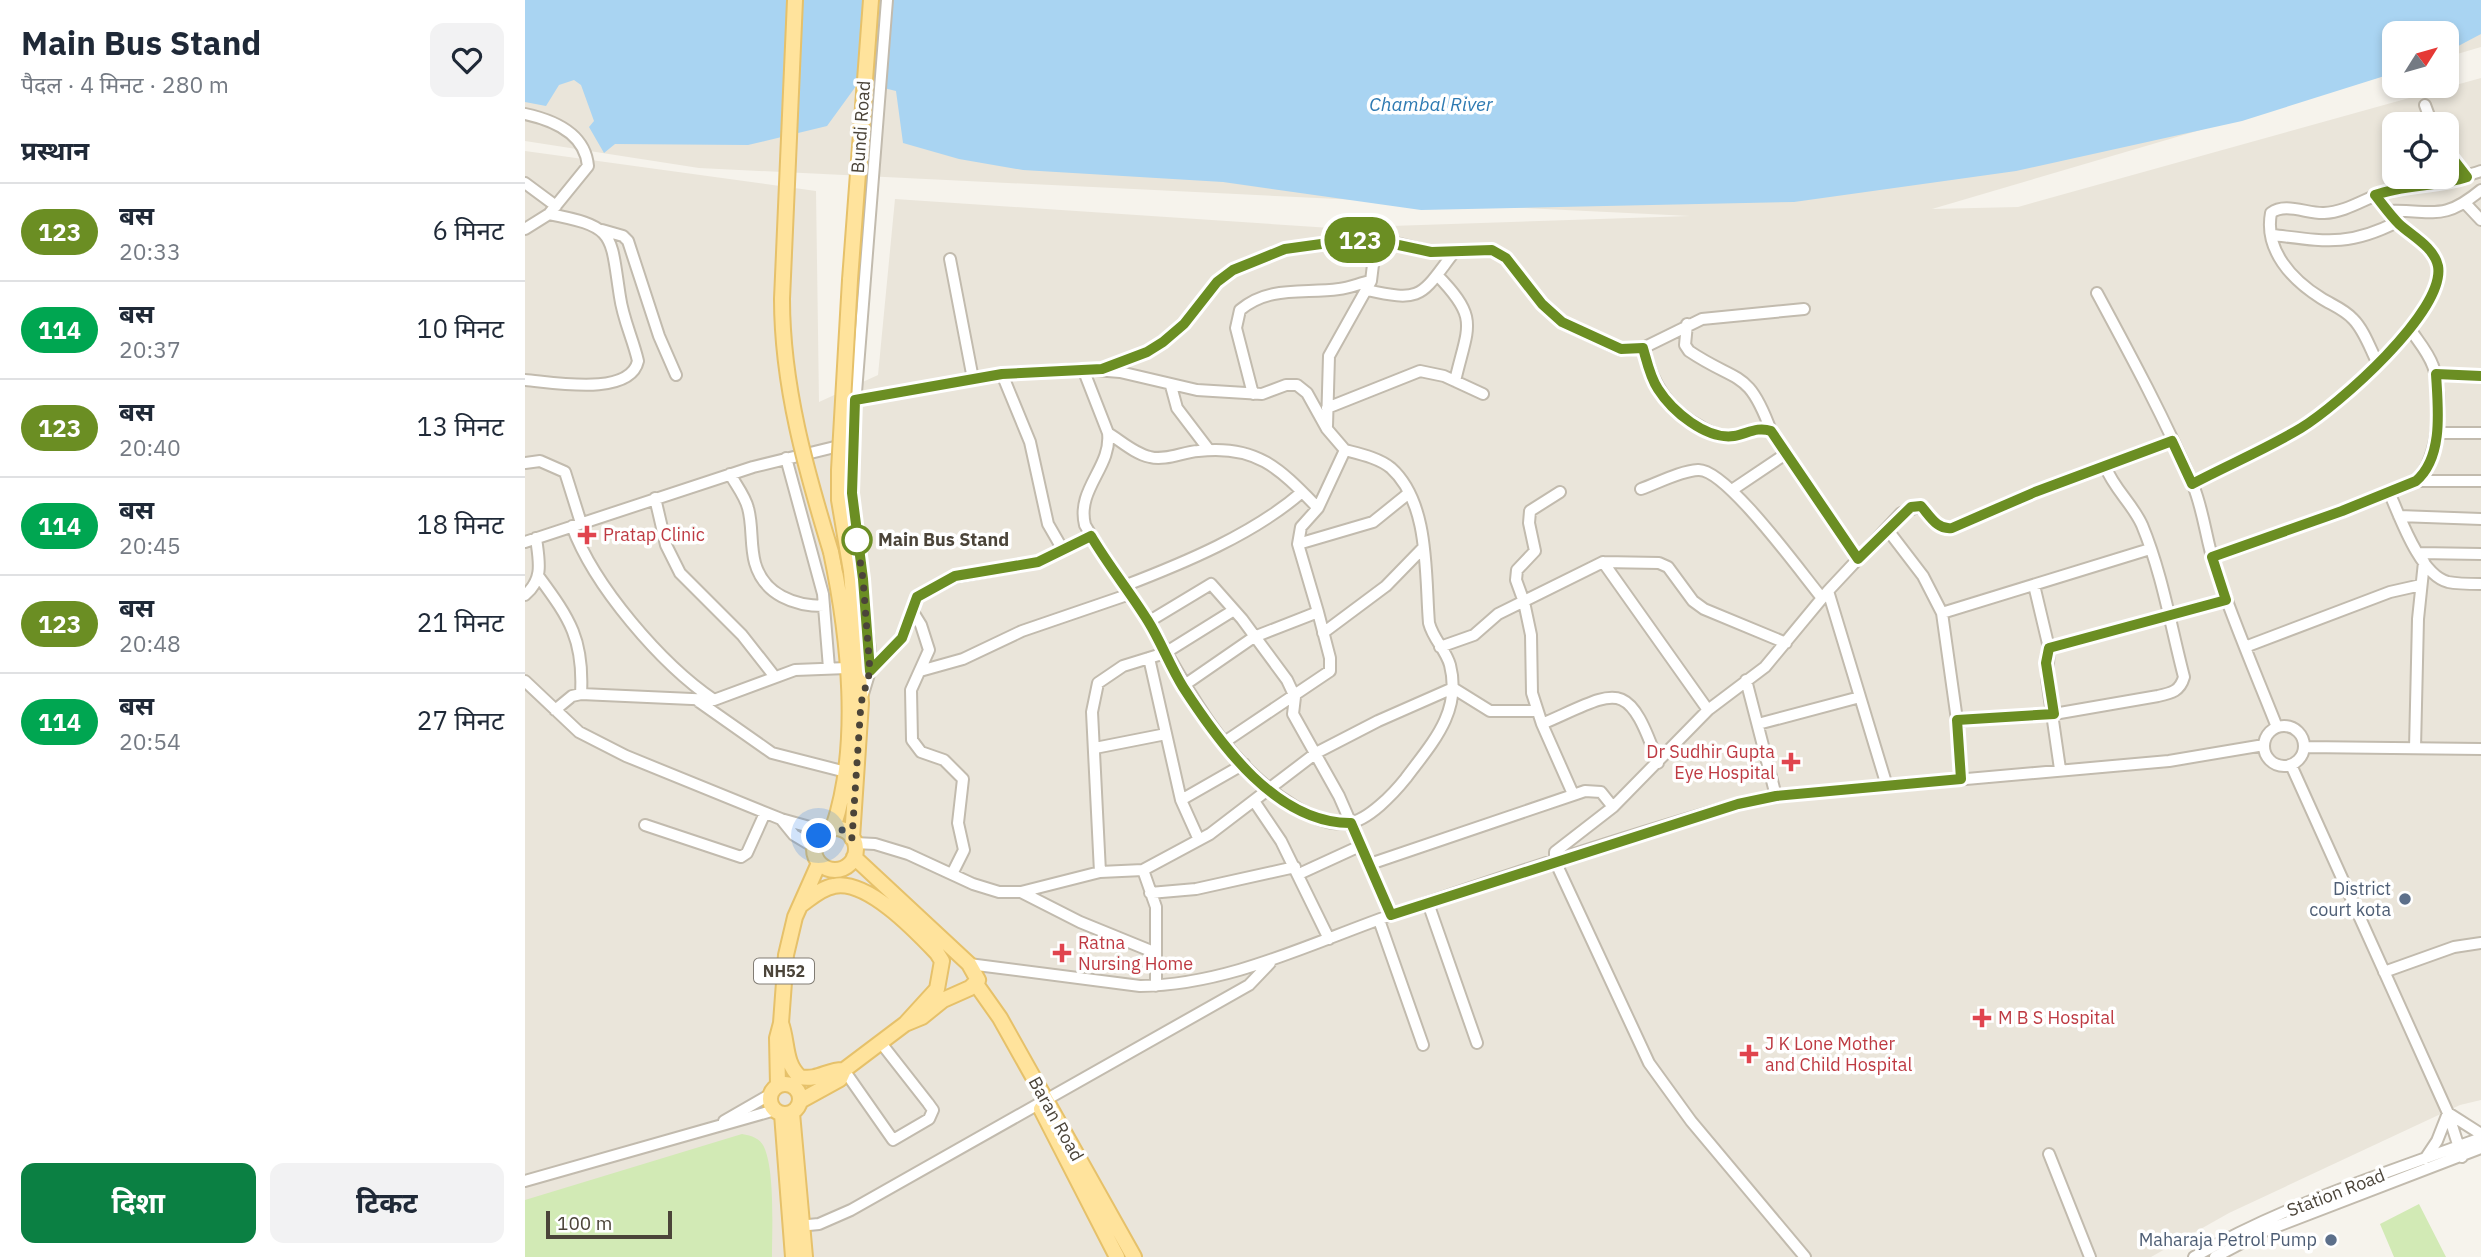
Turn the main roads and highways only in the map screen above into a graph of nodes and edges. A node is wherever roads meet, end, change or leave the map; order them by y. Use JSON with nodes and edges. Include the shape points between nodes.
{"nodes":[{"id":1,"x":795,"y":0,"type":"edge"},
{"id":2,"x":871,"y":0,"type":"edge"},
{"id":3,"x":828,"y":830,"type":"junction"},
{"id":4,"x":854,"y":846,"type":"junction"},
{"id":5,"x":819,"y":863,"type":"junction"},
{"id":6,"x":801,"y":905,"type":"junction"},
{"id":7,"x":975,"y":984,"type":"junction"},
{"id":8,"x":781,"y":1023,"type":"junction"},
{"id":9,"x":905,"y":1024,"type":"junction"},
{"id":10,"x":844,"y":1070,"type":"junction"},
{"id":11,"x":774,"y":1089,"type":"junction"},
{"id":12,"x":1042,"y":1102,"type":"junction"},
{"id":13,"x":787,"y":1109,"type":"junction"},
{"id":14,"x":798,"y":1226,"type":"junction"},
{"id":15,"x":793,"y":1257,"type":"edge"},
{"id":16,"x":805,"y":1257,"type":"edge"},
{"id":17,"x":1117,"y":1257,"type":"edge"},
{"id":18,"x":1133,"y":1257,"type":"edge"}],
"edges":[{"from":1,"to":3,"type":"main road","bridge":true,"via":[[782,343],[788,386],[840,594],[847,668],[846,772]]},
{"from":2,"to":4,"type":"main road","name":"Bundi Road","bridge":true,"via":[[839,470],[861,703]]},
{"from":3,"to":4,"type":"main road","via":[[844,831]]},
{"from":3,"to":5,"type":"main road","via":[[814,847]]},
{"from":4,"to":5,"type":"main road","via":[[840,870]]},
{"from":4,"to":7,"type":"main road","name":"Baran Road","via":[[969,964]]},
{"from":5,"to":6,"type":"main road","number":"NH52"},
{"from":6,"to":8,"type":"main road","number":"NH52","via":[[786,955]]},
{"from":6,"to":9,"type":"main road","via":[[835,885],[850,886],[881,902],[937,953],[942,961],[937,989]]},
{"from":7,"to":9,"type":"main road"},
{"from":7,"to":12,"type":"main road","name":"Baran Road","via":[[1000,1018]]},
{"from":8,"to":10,"type":"main road","via":[[788,1063],[800,1077],[819,1078]]},
{"from":8,"to":11,"type":"main road","number":"NH52"},
{"from":9,"to":10,"type":"main road"},
{"from":10,"to":13,"type":"main road","via":[[840,1079]]},
{"from":11,"to":13,"type":"main road","number":"NH52"},
{"from":11,"to":13,"type":"main road","via":[[795,1087]]},
{"from":12,"to":17,"type":"main road","name":"Baran Road","via":[[1065,1162]]},
{"from":12,"to":18,"type":"main road","name":"Baran Road"},
{"from":13,"to":14,"type":"main road"},
{"from":14,"to":15,"type":"main road"},
{"from":14,"to":16,"type":"main road"}]}
